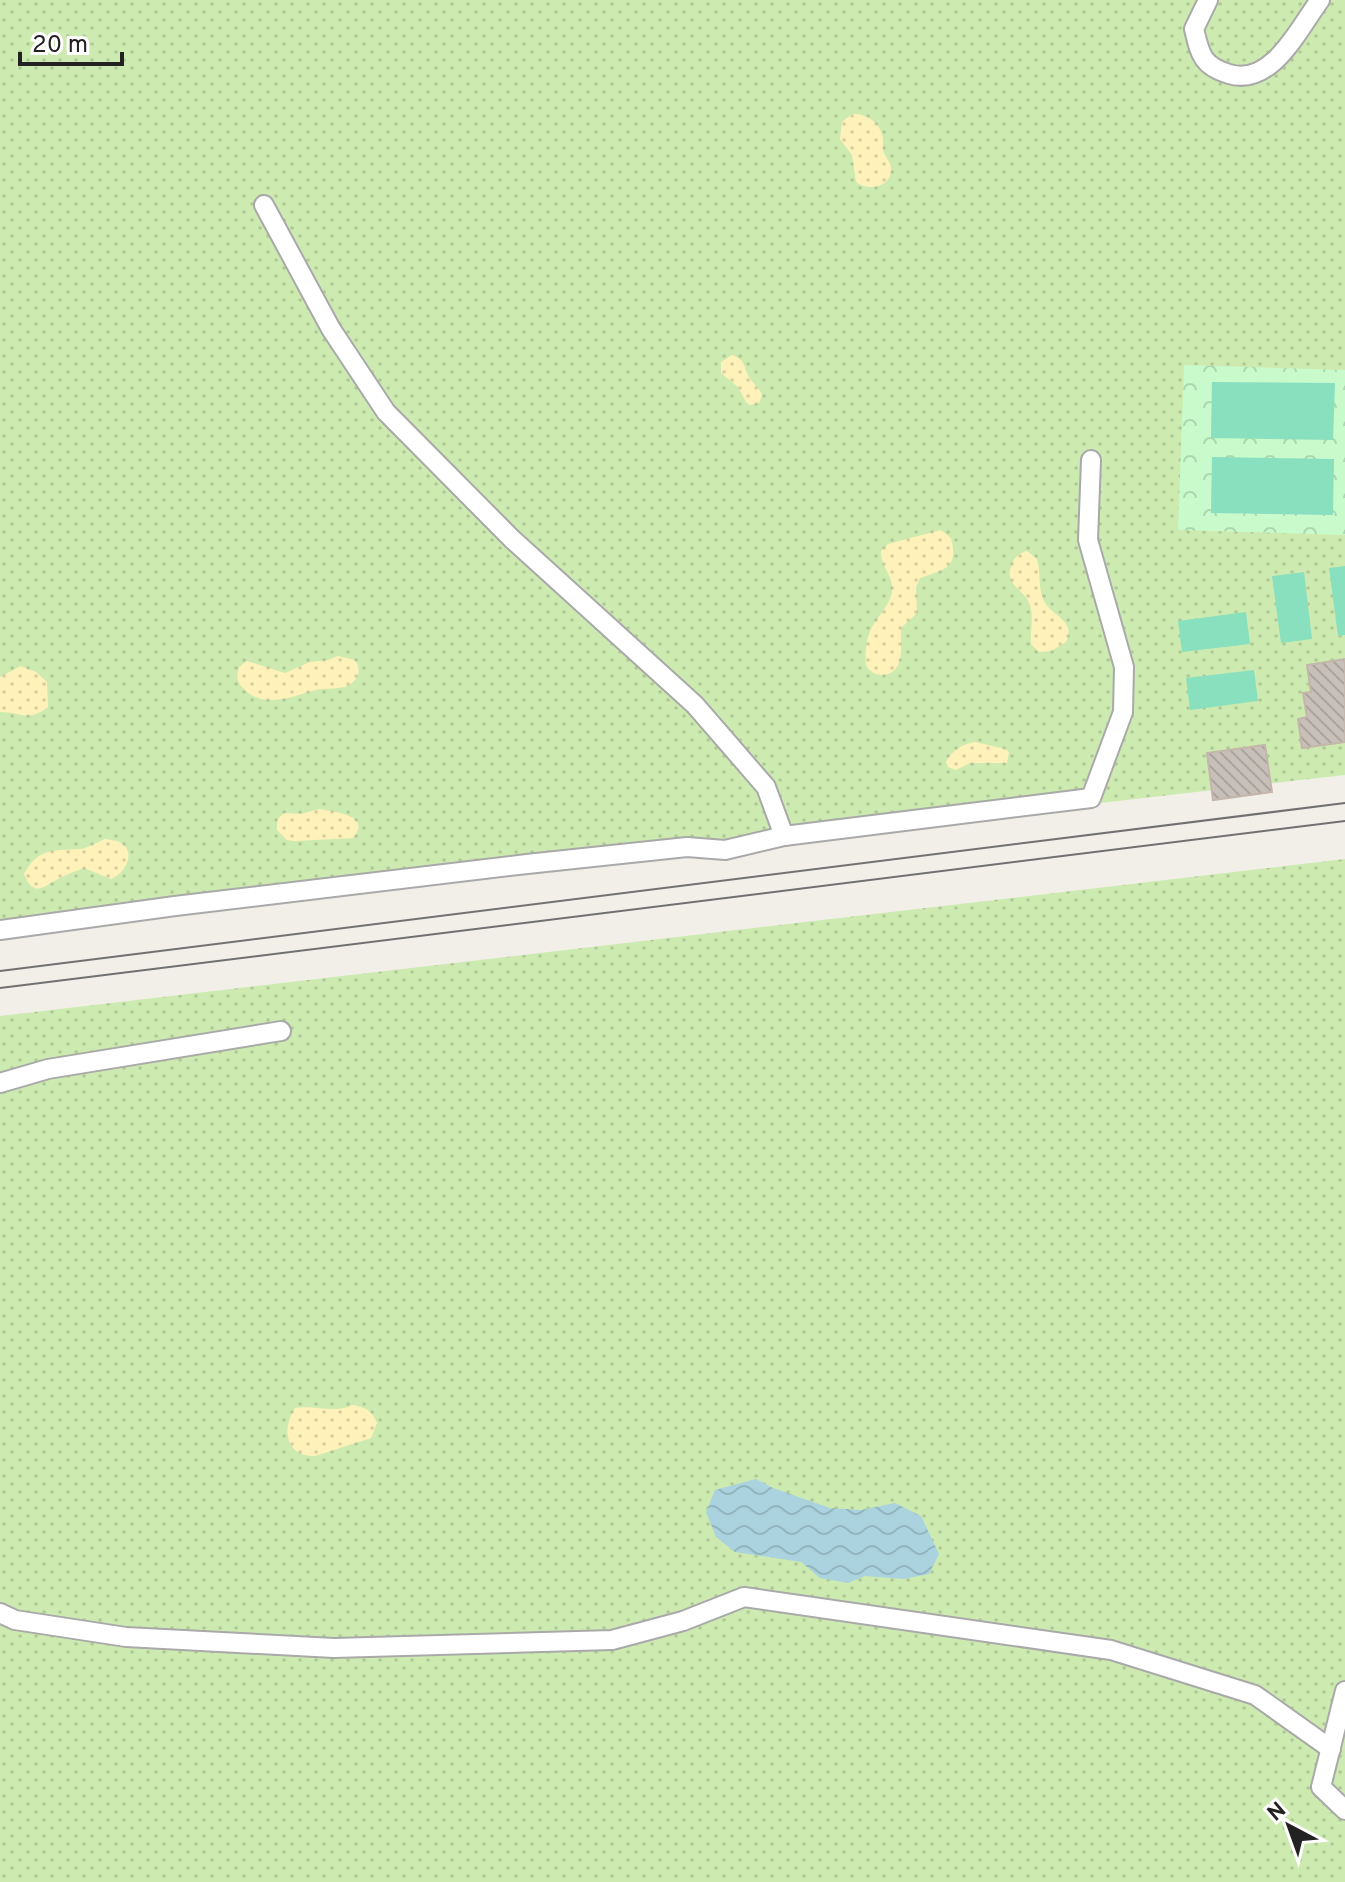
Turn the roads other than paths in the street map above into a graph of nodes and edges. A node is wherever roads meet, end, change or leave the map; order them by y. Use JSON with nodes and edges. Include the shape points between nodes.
{"nodes":[{"id":1,"x":1208,"y":0,"type":"edge"},
{"id":2,"x":1320,"y":0,"type":"edge"},
{"id":3,"x":264,"y":205,"type":"dead end"},
{"id":4,"x":1091,"y":460,"type":"dead end"},
{"id":5,"x":788,"y":835,"type":"junction"},
{"id":6,"x":0,"y":930,"type":"edge"},
{"id":7,"x":281,"y":1031,"type":"dead end"},
{"id":8,"x":0,"y":1083,"type":"edge"},
{"id":9,"x":0,"y":1613,"type":"edge"},
{"id":10,"x":1345,"y":1691,"type":"edge"},
{"id":11,"x":1331,"y":1749,"type":"junction"},
{"id":12,"x":1345,"y":1810,"type":"edge"}],
"edges":[{"from":1,"to":2,"type":"lane","via":[[1194,29],[1200,55],[1213,70],[1235,76],[1256,75],[1276,60]]},
{"from":3,"to":5,"type":"lane","via":[[331,329],[386,412],[512,539],[695,705],[766,787],[784,836]]},
{"from":4,"to":5,"type":"lane","via":[[1088,540],[1124,667],[1123,712],[1091,798]]},
{"from":5,"to":6,"type":"lane","via":[[725,850],[687,847],[527,864]]},
{"from":7,"to":8,"type":"lane","via":[[48,1069]]},
{"from":9,"to":11,"type":"lane","via":[[15,1620],[126,1637],[334,1648],[612,1640],[744,1597],[1111,1650],[1255,1695]]},
{"from":10,"to":11,"type":"lane"},
{"from":11,"to":12,"type":"lane","via":[[1321,1787]]}]}
